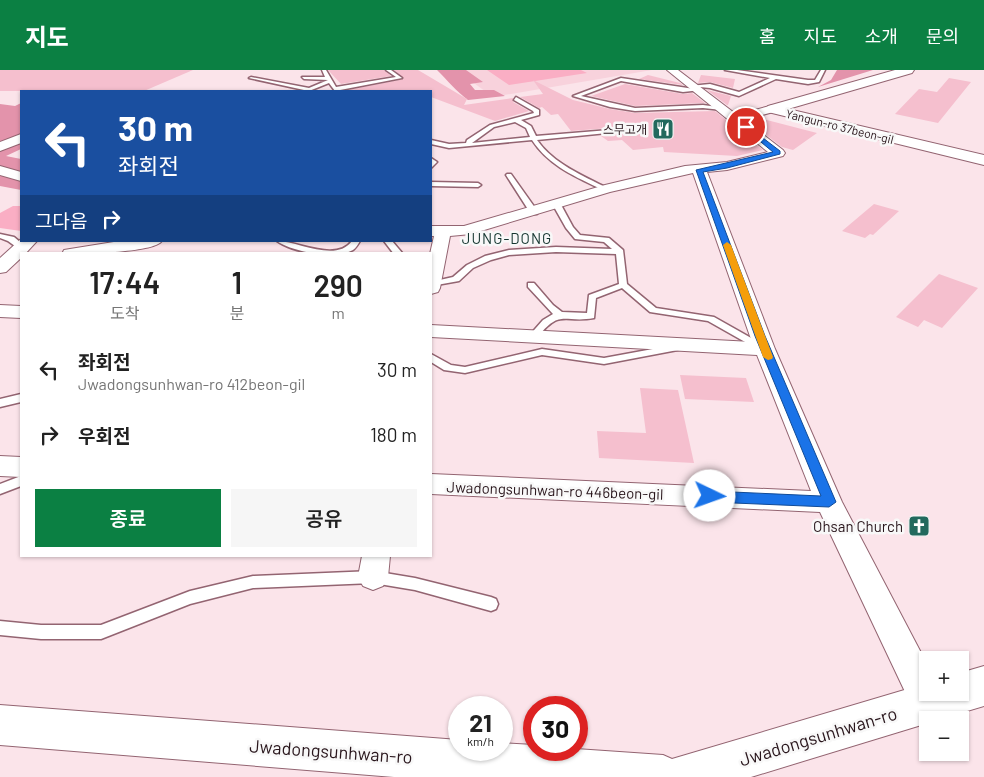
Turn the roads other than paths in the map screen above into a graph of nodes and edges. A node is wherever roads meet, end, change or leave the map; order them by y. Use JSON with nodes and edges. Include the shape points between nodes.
{"nodes":[{"id":1,"x":324,"y":70,"type":"edge"},
{"id":2,"x":388,"y":70,"type":"edge"},
{"id":3,"x":672,"y":70,"type":"edge"},
{"id":4,"x":727,"y":70,"type":"edge"},
{"id":5,"x":770,"y":70,"type":"edge"},
{"id":6,"x":823,"y":70,"type":"edge"},
{"id":7,"x":899,"y":71,"type":"edge"},
{"id":8,"x":765,"y":76,"type":"junction"},
{"id":9,"x":251,"y":78,"type":"dead end"},
{"id":10,"x":304,"y":78,"type":"dead end"},
{"id":11,"x":776,"y":78,"type":"junction"},
{"id":12,"x":329,"y":80,"type":"junction"},
{"id":13,"x":695,"y":88,"type":"junction"},
{"id":14,"x":306,"y":90,"type":"edge"},
{"id":15,"x":335,"y":90,"type":"edge"},
{"id":16,"x":516,"y":99,"type":"dead end"},
{"id":17,"x":722,"y":108,"type":"junction"},
{"id":18,"x":773,"y":109,"type":"junction"},
{"id":19,"x":735,"y":118,"type":"junction"},
{"id":20,"x":517,"y":120,"type":"junction"},
{"id":21,"x":607,"y":131,"type":"dead end"},
{"id":22,"x":20,"y":138,"type":"edge"},
{"id":23,"x":532,"y":139,"type":"junction"},
{"id":24,"x":432,"y":142,"type":"edge"},
{"id":25,"x":469,"y":145,"type":"junction"},
{"id":26,"x":0,"y":147,"type":"edge"},
{"id":27,"x":984,"y":160,"type":"edge"},
{"id":28,"x":0,"y":170,"type":"edge"},
{"id":29,"x":700,"y":170,"type":"junction"},
{"id":30,"x":509,"y":175,"type":"dead end"},
{"id":31,"x":20,"y":177,"type":"edge"},
{"id":32,"x":432,"y":184,"type":"edge"},
{"id":33,"x":478,"y":186,"type":"dead end"},
{"id":34,"x":605,"y":189,"type":"junction"},
{"id":35,"x":557,"y":205,"type":"junction"},
{"id":36,"x":534,"y":212,"type":"junction"},
{"id":37,"x":437,"y":231,"type":"edge"},
{"id":38,"x":0,"y":236,"type":"edge"},
{"id":39,"x":148,"y":242,"type":"edge"},
{"id":40,"x":283,"y":242,"type":"edge"},
{"id":41,"x":355,"y":242,"type":"edge"},
{"id":42,"x":389,"y":242,"type":"edge"},
{"id":43,"x":83,"y":252,"type":"edge"},
{"id":44,"x":329,"y":252,"type":"edge"},
{"id":45,"x":341,"y":252,"type":"edge"},
{"id":46,"x":397,"y":252,"type":"edge"},
{"id":47,"x":620,"y":252,"type":"junction"},
{"id":48,"x":16,"y":256,"type":"edge"},
{"id":49,"x":432,"y":278,"type":"edge"},
{"id":50,"x":532,"y":285,"type":"dead end"},
{"id":51,"x":623,"y":285,"type":"junction"},
{"id":52,"x":0,"y":311,"type":"edge"},
{"id":53,"x":20,"y":312,"type":"edge"},
{"id":54,"x":560,"y":315,"type":"junction"},
{"id":55,"x":432,"y":331,"type":"edge"},
{"id":56,"x":533,"y":337,"type":"junction"},
{"id":57,"x":692,"y":345,"type":"junction"},
{"id":58,"x":765,"y":349,"type":"junction"},
{"id":59,"x":432,"y":359,"type":"edge"},
{"id":60,"x":20,"y":398,"type":"edge"},
{"id":61,"x":0,"y":403,"type":"edge"},
{"id":62,"x":0,"y":466,"type":"edge"},
{"id":63,"x":20,"y":467,"type":"edge"},
{"id":64,"x":20,"y":481,"type":"edge"},
{"id":65,"x":432,"y":484,"type":"edge"},
{"id":66,"x":0,"y":489,"type":"edge"},
{"id":67,"x":829,"y":502,"type":"junction"},
{"id":68,"x":374,"y":566,"type":"edge"},
{"id":69,"x":491,"y":604,"type":"dead end"},
{"id":70,"x":0,"y":628,"type":"edge"},
{"id":71,"x":984,"y":686,"type":"edge"},
{"id":72,"x":928,"y":703,"type":"junction"},
{"id":73,"x":0,"y":725,"type":"edge"},
{"id":74,"x":662,"y":777,"type":"edge"},
{"id":75,"x":681,"y":777,"type":"edge"}],
"edges":[{"from":1,"to":12,"type":"lane"},
{"from":2,"to":15,"type":"lane","via":[[400,78]]},
{"from":3,"to":13,"type":"street"},
{"from":4,"to":8,"type":"lane"},
{"from":5,"to":8,"type":"lane"},
{"from":6,"to":11,"type":"lane","via":[[816,81]]},
{"from":7,"to":18,"type":"street","name":"Yangun-ro 37beon-gil"},
{"from":8,"to":11,"type":"lane"},
{"from":9,"to":14,"type":"lane"},
{"from":10,"to":12,"type":"lane"},
{"from":11,"to":13,"type":"lane","via":[[739,94],[710,86]]},
{"from":12,"to":14,"type":"lane"},
{"from":12,"to":15,"type":"lane"},
{"from":13,"to":17,"type":"street"},
{"from":13,"to":17,"type":"lane","via":[[683,90],[621,79],[576,96],[643,110],[697,106]]},
{"from":16,"to":20,"type":"lane","via":[[536,110],[537,114]]},
{"from":17,"to":19,"type":"street"},
{"from":18,"to":19,"type":"street"},
{"from":18,"to":27,"type":"street","name":"Yangun-ro 37beon-gil"},
{"from":19,"to":29,"type":"street","via":[[778,153]]},
{"from":20,"to":23,"type":"lane","via":[[529,127]]},
{"from":20,"to":25,"type":"lane","via":[[492,126],[469,141]]},
{"from":21,"to":23,"type":"lane"},
{"from":22,"to":26,"type":"street"},
{"from":23,"to":25,"type":"lane"},
{"from":23,"to":34,"type":"lane","via":[[543,152],[574,174]]},
{"from":24,"to":25,"type":"lane"},
{"from":28,"to":31,"type":"street"},
{"from":29,"to":34,"type":"street","via":[[669,173]]},
{"from":29,"to":58,"type":"street"},
{"from":30,"to":36,"type":"lane"},
{"from":32,"to":33,"type":"lane"},
{"from":34,"to":35,"type":"street"},
{"from":35,"to":36,"type":"street"},
{"from":35,"to":47,"type":"lane","via":[[578,237],[606,240]]},
{"from":36,"to":37,"type":"street","via":[[465,231]]},
{"from":37,"to":49,"type":"street"},
{"from":38,"to":48,"type":"lane","via":[[11,239]]},
{"from":39,"to":43,"type":"street"},
{"from":40,"to":44,"type":"lane","via":[[300,249]]},
{"from":41,"to":45,"type":"lane"},
{"from":42,"to":46,"type":"lane"},
{"from":47,"to":49,"type":"lane","via":[[538,248],[493,257],[465,268],[456,279]]},
{"from":47,"to":51,"type":"lane"},
{"from":50,"to":54,"type":"lane"},
{"from":51,"to":54,"type":"lane","via":[[592,297],[591,316]]},
{"from":51,"to":58,"type":"lane","via":[[653,310],[711,319]]},
{"from":52,"to":53,"type":"street"},
{"from":54,"to":56,"type":"lane","via":[[547,318]]},
{"from":55,"to":56,"type":"street"},
{"from":56,"to":57,"type":"street"},
{"from":57,"to":58,"type":"street"},
{"from":57,"to":59,"type":"lane","via":[[604,361],[542,352],[465,370],[448,368]]},
{"from":58,"to":67,"type":"street"},
{"from":60,"to":61,"type":"lane"},
{"from":62,"to":63,"type":"street"},
{"from":64,"to":66,"type":"lane"},
{"from":65,"to":67,"type":"street","name":"Jwadongsunhwan-ro 446beon-gil"},
{"from":67,"to":72,"type":"street"},
{"from":68,"to":69,"type":"lane","via":[[415,584]]},
{"from":68,"to":70,"type":"lane","via":[[253,582],[190,598],[100,632]]},
{"from":71,"to":72,"type":"street","name":"Jwadongsunhwan-ro"},
{"from":72,"to":75,"type":"street","name":"Jwadongsunhwan-ro"},
{"from":73,"to":74,"type":"street","name":"Jwadongsunhwan-ro"}]}
